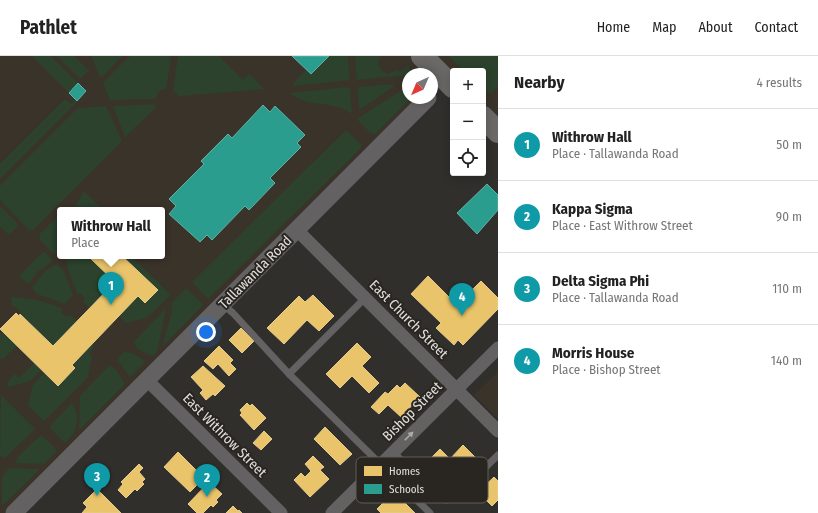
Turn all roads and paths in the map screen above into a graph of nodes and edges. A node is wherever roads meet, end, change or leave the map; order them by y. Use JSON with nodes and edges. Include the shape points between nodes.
{"nodes":[{"id":1,"x":422,"y":56,"type":"edge"},
{"id":2,"x":444,"y":87,"type":"edge"},
{"id":3,"x":422,"y":104,"type":"edge"},
{"id":4,"x":486,"y":120,"type":"edge"},
{"id":5,"x":498,"y":132,"type":"edge"},
{"id":6,"x":297,"y":230,"type":"junction"},
{"id":7,"x":365,"y":298,"type":"junction"},
{"id":8,"x":222,"y":304,"type":"junction"},
{"id":9,"x":498,"y":348,"type":"edge"},
{"id":10,"x":289,"y":374,"type":"junction"},
{"id":11,"x":147,"y":380,"type":"junction"},
{"id":12,"x":456,"y":389,"type":"junction"},
{"id":13,"x":498,"y":430,"type":"edge"},
{"id":14,"x":393,"y":452,"type":"junction"},
{"id":15,"x":498,"y":455,"type":"edge"},
{"id":16,"x":375,"y":457,"type":"edge"},
{"id":17,"x":388,"y":457,"type":"edge"},
{"id":18,"x":398,"y":457,"type":"edge"},
{"id":19,"x":488,"y":465,"type":"edge"},
{"id":20,"x":356,"y":489,"type":"edge"},
{"id":21,"x":420,"y":503,"type":"edge"},
{"id":22,"x":14,"y":513,"type":"edge"},
{"id":23,"x":281,"y":513,"type":"edge"},
{"id":24,"x":332,"y":513,"type":"edge"},
{"id":25,"x":430,"y":513,"type":"edge"}],
"edges":[{"from":1,"to":2,"type":"highway"},
{"from":3,"to":6,"type":"street","name":"Tallawanda Road"},
{"from":4,"to":5,"type":"highway"},
{"from":6,"to":7,"type":"street","name":"East Church Street"},
{"from":6,"to":8,"type":"street","name":"Tallawanda Road"},
{"from":7,"to":10,"type":"lane"},
{"from":7,"to":12,"type":"street","name":"East Church Street"},
{"from":8,"to":10,"type":"lane"},
{"from":8,"to":11,"type":"street","name":"Tallawanda Road"},
{"from":9,"to":12,"type":"street","name":"Bishop Street"},
{"from":10,"to":16,"type":"lane"},
{"from":11,"to":22,"type":"street","name":"Tallawanda Road"},
{"from":11,"to":23,"type":"street","name":"East Withrow Street"},
{"from":12,"to":13,"type":"street","name":"East Church Street"},
{"from":14,"to":12,"type":"street","name":"Bishop Street","one_way":true},
{"from":14,"to":17,"type":"street","name":"Bishop Street"},
{"from":14,"to":18,"type":"lane"},
{"from":15,"to":19,"type":"lane"},
{"from":20,"to":24,"type":"street","name":"Bishop Street"},
{"from":21,"to":25,"type":"lane"}]}
